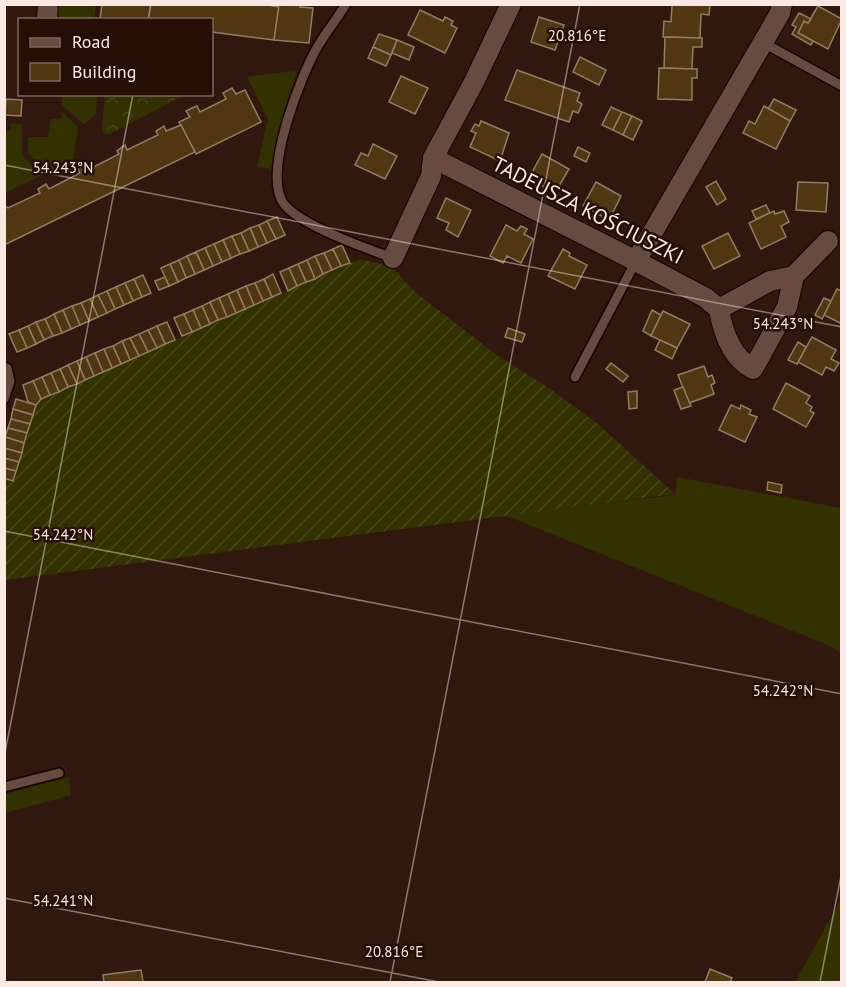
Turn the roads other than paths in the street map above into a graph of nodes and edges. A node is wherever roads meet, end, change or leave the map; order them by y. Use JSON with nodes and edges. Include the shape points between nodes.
{"nodes":[{"id":1,"x":346,"y":4,"type":"edge"},
{"id":2,"x":511,"y":4,"type":"edge"},
{"id":3,"x":782,"y":4,"type":"edge"},
{"id":4,"x":762,"y":42,"type":"junction"},
{"id":5,"x":842,"y":86,"type":"edge"},
{"id":6,"x":433,"y":158,"type":"junction"},
{"id":7,"x":828,"y":241,"type":"dead end"},
{"id":8,"x":393,"y":258,"type":"joint"},
{"id":9,"x":636,"y":261,"type":"junction"},
{"id":10,"x":794,"y":276,"type":"junction"},
{"id":11,"x":719,"y":309,"type":"junction"},
{"id":12,"x":7,"y":368,"type":"dead end"},
{"id":13,"x":575,"y":378,"type":"dead end"},
{"id":14,"x":4,"y":399,"type":"edge"},
{"id":15,"x":58,"y":773,"type":"dead end"},
{"id":16,"x":4,"y":787,"type":"edge"}],
"edges":[{"from":1,"to":8,"type":"lane","via":[[318,45],[295,100],[277,174],[281,200],[298,215],[339,238]]},
{"from":2,"to":6,"type":"street"},
{"from":3,"to":4,"type":"street"},
{"from":4,"to":5,"type":"lane"},
{"from":4,"to":9,"type":"street"},
{"from":6,"to":8,"type":"street","via":[[431,176]]},
{"from":6,"to":9,"type":"street","name":"TADEUSZA KOŚCIUSZKI"},
{"from":7,"to":10,"type":"street"},
{"from":9,"to":11,"type":"street","name":"TADEUSZA KOŚCIUSZKI","via":[[706,298]]},
{"from":9,"to":13,"type":"lane"},
{"from":10,"to":11,"type":"street","via":[[770,281]]},
{"from":10,"to":11,"type":"street","via":[[787,307],[753,369],[739,361],[722,326]]},
{"from":12,"to":14,"type":"lane","via":[[10,381]]},
{"from":15,"to":16,"type":"lane"}]}
